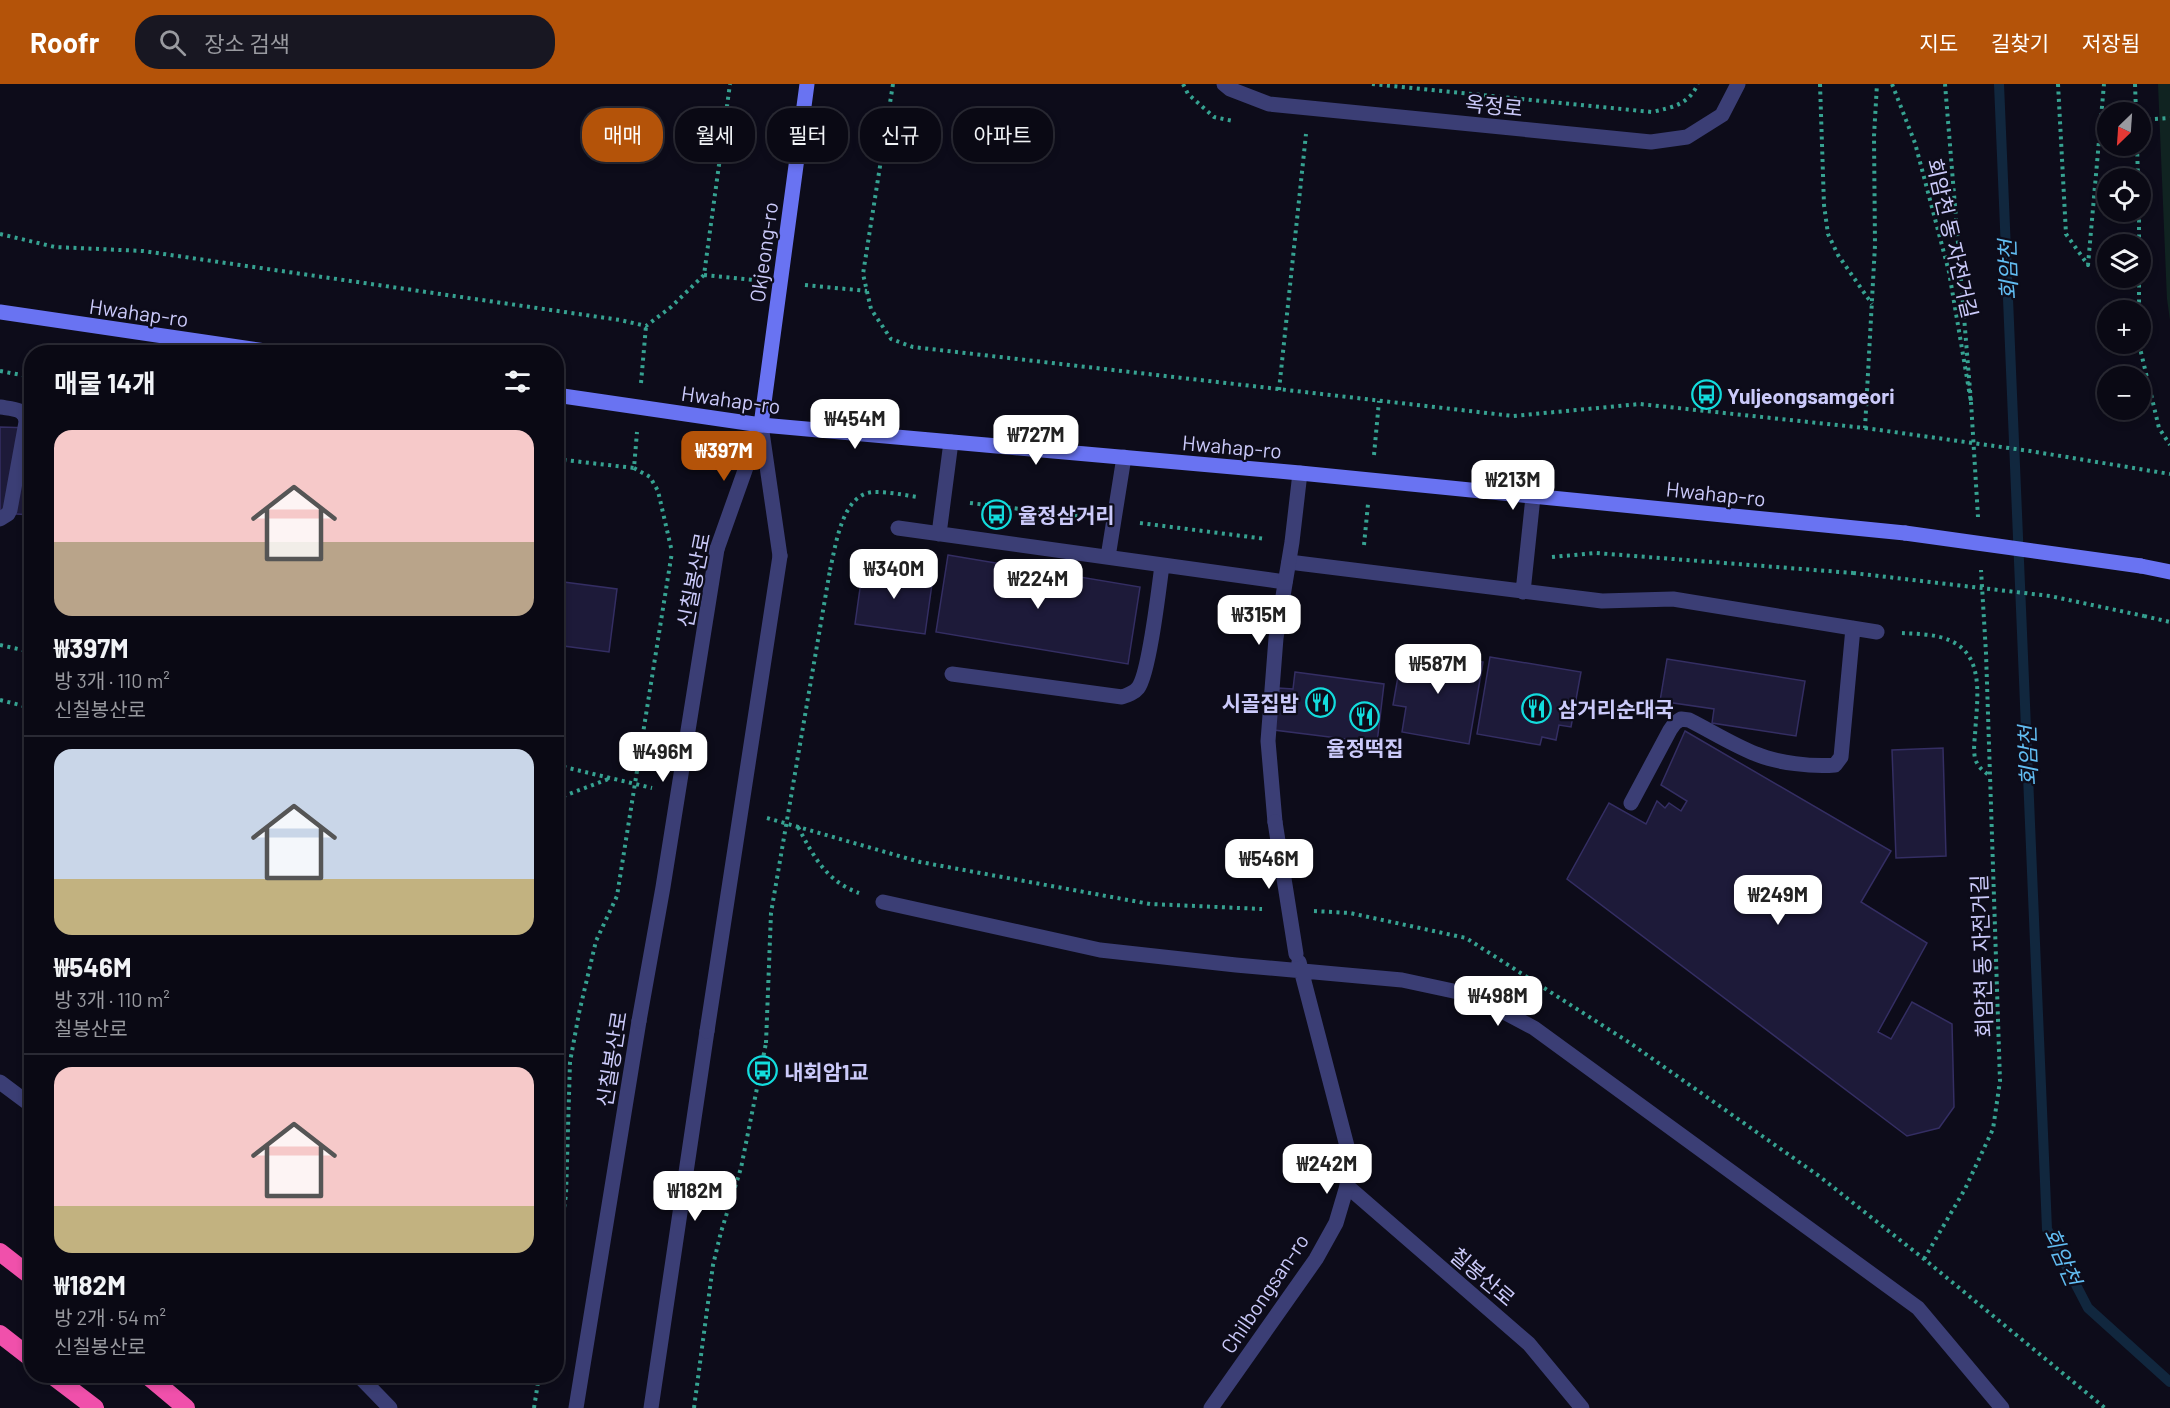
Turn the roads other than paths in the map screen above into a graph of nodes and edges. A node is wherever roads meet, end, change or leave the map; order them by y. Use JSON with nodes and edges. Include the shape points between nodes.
{"nodes":[{"id":1,"x":807,"y":84,"type":"edge"},
{"id":2,"x":1224,"y":84,"type":"edge"},
{"id":3,"x":1738,"y":84,"type":"edge"},
{"id":4,"x":0,"y":312,"type":"edge"},
{"id":5,"x":224,"y":345,"type":"edge"},
{"id":6,"x":564,"y":396,"type":"edge"},
{"id":7,"x":0,"y":407,"type":"edge"},
{"id":8,"x":24,"y":415,"type":"edge"},
{"id":9,"x":761,"y":425,"type":"junction"},
{"id":10,"x":24,"y":432,"type":"edge"},
{"id":11,"x":951,"y":442,"type":"junction"},
{"id":12,"x":1124,"y":458,"type":"junction"},
{"id":13,"x":1300,"y":473,"type":"junction"},
{"id":14,"x":1533,"y":497,"type":"junction"},
{"id":15,"x":0,"y":519,"type":"edge"},
{"id":16,"x":898,"y":528,"type":"dead end"},
{"id":17,"x":939,"y":534,"type":"junction"},
{"id":18,"x":1108,"y":557,"type":"junction"},
{"id":19,"x":1289,"y":562,"type":"junction"},
{"id":20,"x":1162,"y":565,"type":"junction"},
{"id":21,"x":2170,"y":572,"type":"edge"},
{"id":22,"x":1285,"y":582,"type":"junction"},
{"id":23,"x":1523,"y":592,"type":"junction"},
{"id":24,"x":1853,"y":628,"type":"junction"},
{"id":25,"x":1877,"y":632,"type":"road end"},
{"id":26,"x":952,"y":674,"type":"dead end"},
{"id":27,"x":1631,"y":803,"type":"dead end"},
{"id":28,"x":883,"y":902,"type":"road end"},
{"id":29,"x":1302,"y":970,"type":"junction"},
{"id":30,"x":0,"y":1082,"type":"edge"},
{"id":31,"x":24,"y":1100,"type":"edge"},
{"id":32,"x":1347,"y":1186,"type":"junction"},
{"id":33,"x":0,"y":1252,"type":"edge"},
{"id":34,"x":24,"y":1271,"type":"edge"},
{"id":35,"x":0,"y":1334,"type":"edge"},
{"id":36,"x":24,"y":1353,"type":"edge"},
{"id":37,"x":62,"y":1383,"type":"edge"},
{"id":38,"x":156,"y":1383,"type":"edge"},
{"id":39,"x":366,"y":1383,"type":"edge"},
{"id":40,"x":95,"y":1408,"type":"edge"},
{"id":41,"x":186,"y":1408,"type":"edge"},
{"id":42,"x":390,"y":1408,"type":"edge"},
{"id":43,"x":576,"y":1408,"type":"edge"},
{"id":44,"x":651,"y":1408,"type":"edge"},
{"id":45,"x":1211,"y":1408,"type":"edge"},
{"id":46,"x":1582,"y":1408,"type":"edge"},
{"id":47,"x":2002,"y":1408,"type":"edge"}],
"edges":[{"from":1,"to":9,"type":"main road","name":"Okjeong-ro"},
{"from":2,"to":3,"type":"street","name":"옥정로","via":[[1269,104],[1651,142],[1687,138],[1722,115]]},
{"from":4,"to":5,"type":"main road","name":"Hwahap-ro"},
{"from":6,"to":9,"type":"main road","name":"Hwahap-ro"},
{"from":7,"to":8,"type":"street"},
{"from":9,"to":11,"type":"main road","name":"Hwahap-ro"},
{"from":9,"to":43,"type":"street","name":"신칠봉산로","bridge":true,"via":[[717,549]]},
{"from":9,"to":44,"type":"street","bridge":true,"via":[[780,556]]},
{"from":10,"to":15,"type":"street","via":[[8,514]]},
{"from":11,"to":12,"type":"main road","name":"Hwahap-ro"},
{"from":11,"to":17,"type":"street"},
{"from":12,"to":13,"type":"main road","name":"Hwahap-ro"},
{"from":12,"to":18,"type":"street"},
{"from":13,"to":14,"type":"main road","name":"Hwahap-ro"},
{"from":13,"to":19,"type":"street"},
{"from":14,"to":21,"type":"main road","name":"Hwahap-ro","bridge":true,"via":[[1905,533]]},
{"from":14,"to":23,"type":"street"},
{"from":16,"to":17,"type":"street"},
{"from":17,"to":18,"type":"street"},
{"from":18,"to":20,"type":"street"},
{"from":19,"to":22,"type":"street"},
{"from":19,"to":23,"type":"street"},
{"from":20,"to":22,"type":"street"},
{"from":20,"to":26,"type":"street","via":[[1145,673],[1131,694],[1122,697]]},
{"from":22,"to":29,"type":"street","name":"Chilbongsan-ro","bridge":true,"via":[[1268,741],[1275,822],[1296,954]]},
{"from":23,"to":24,"type":"street","via":[[1602,601],[1673,599]]},
{"from":24,"to":25,"type":"street"},
{"from":24,"to":27,"type":"street","via":[[1840,757],[1835,765],[1771,759],[1681,719],[1670,730]]},
{"from":28,"to":29,"type":"street","via":[[1100,950]]},
{"from":29,"to":32,"type":"street","name":"Chilbongsan-ro","via":[[1348,1150]]},
{"from":29,"to":47,"type":"street","via":[[1402,980],[1472,995],[1534,1028],[1918,1308]]},
{"from":30,"to":31,"type":"street"},
{"from":32,"to":45,"type":"street","name":"Chilbongsan-ro","via":[[1336,1223],[1316,1259]]},
{"from":32,"to":46,"type":"street","name":"칠봉산로","via":[[1529,1344]]},
{"from":33,"to":34,"type":"highway"},
{"from":35,"to":36,"type":"highway"},
{"from":37,"to":40,"type":"highway"},
{"from":38,"to":41,"type":"highway"},
{"from":39,"to":42,"type":"street"}]}
